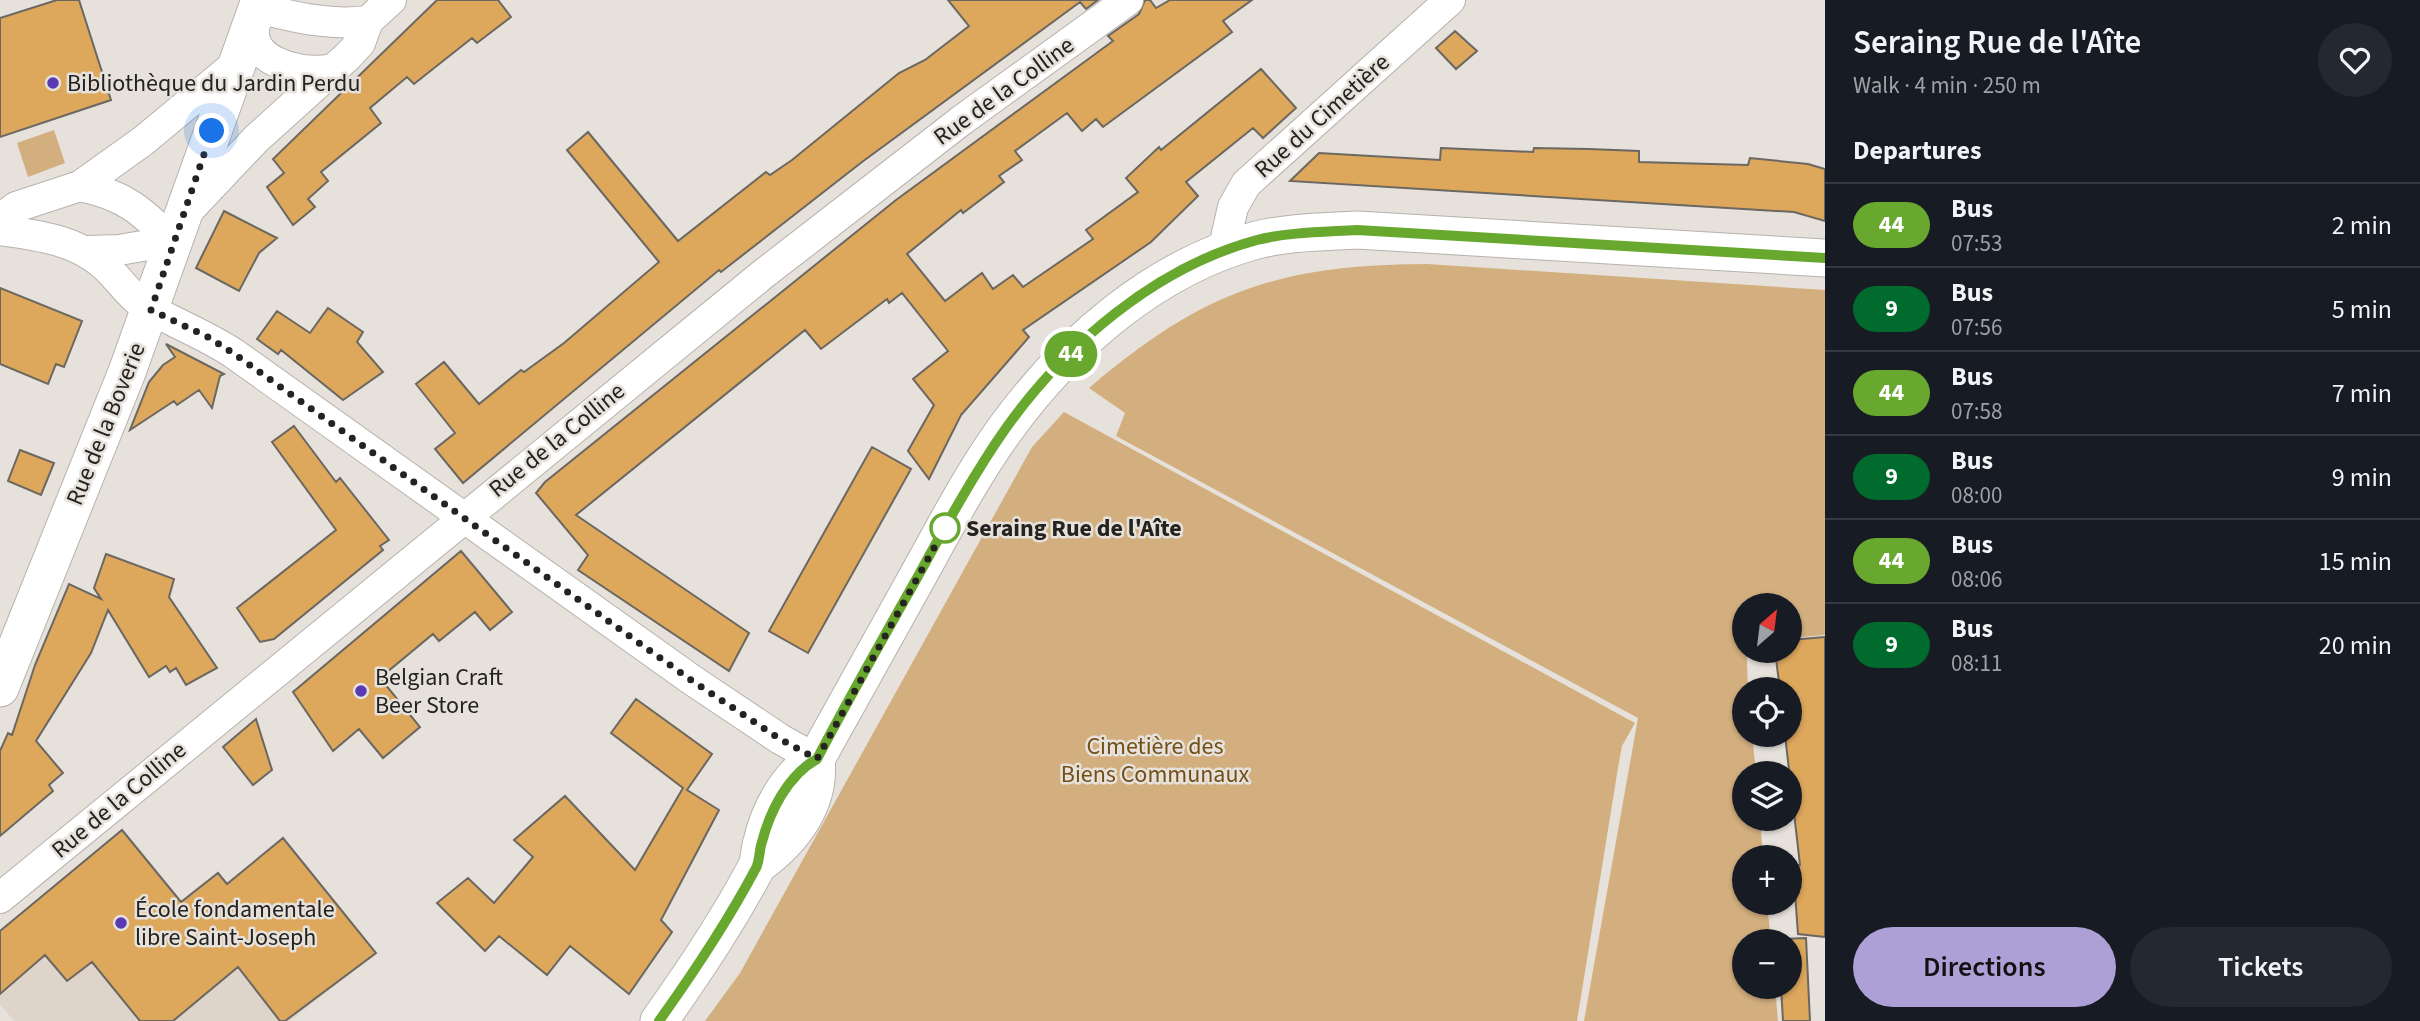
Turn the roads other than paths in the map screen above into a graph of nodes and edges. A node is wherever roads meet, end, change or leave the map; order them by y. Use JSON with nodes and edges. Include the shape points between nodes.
{"nodes":[{"id":1,"x":391,"y":0,"type":"edge"},
{"id":2,"x":1128,"y":0,"type":"edge"},
{"id":3,"x":1450,"y":0,"type":"edge"},
{"id":4,"x":257,"y":9,"type":"edge"},
{"id":5,"x":368,"y":21,"type":"junction"},
{"id":6,"x":237,"y":62,"type":"junction"},
{"id":7,"x":332,"y":69,"type":"junction"},
{"id":8,"x":80,"y":186,"type":"junction"},
{"id":9,"x":0,"y":219,"type":"edge"},
{"id":10,"x":0,"y":230,"type":"edge"},
{"id":11,"x":175,"y":231,"type":"junction"},
{"id":12,"x":87,"y":251,"type":"junction"},
{"id":13,"x":1223,"y":251,"type":"junction"},
{"id":14,"x":1825,"y":258,"type":"edge"},
{"id":15,"x":151,"y":310,"type":"junction"},
{"id":16,"x":462,"y":517,"type":"junction"},
{"id":17,"x":0,"y":688,"type":"edge"},
{"id":18,"x":817,"y":759,"type":"junction"},
{"id":19,"x":0,"y":898,"type":"edge"},
{"id":20,"x":659,"y":1021,"type":"edge"}],
"edges":[{"from":1,"to":5,"type":"street"},
{"from":2,"to":16,"type":"street","name":"Rue de la Colline","via":[[962,120],[762,275]]},
{"from":3,"to":13,"type":"street","name":"Rue du Cimetière","via":[[1246,184],[1233,206]]},
{"from":4,"to":5,"type":"street","via":[[341,25]]},
{"from":4,"to":6,"type":"street","name":"Rue de la Boverie"},
{"from":4,"to":7,"type":"street","via":[[255,41],[262,52],[299,70],[317,73]]},
{"from":5,"to":7,"type":"street","via":[[360,43]]},
{"from":6,"to":8,"type":"street","via":[[143,141]]},
{"from":6,"to":11,"type":"street","name":"Rue de la Boverie"},
{"from":7,"to":11,"type":"street","via":[[256,139]]},
{"from":8,"to":9,"type":"street","via":[[16,207]]},
{"from":8,"to":11,"type":"street","via":[[108,191]]},
{"from":10,"to":12,"type":"street","via":[[51,238]]},
{"from":11,"to":12,"type":"street","via":[[119,250]]},
{"from":11,"to":15,"type":"street","name":"Rue de la Boverie"},
{"from":12,"to":15,"type":"street","via":[[126,292]]},
{"from":13,"to":14,"type":"street","via":[[1286,235],[1357,230]]},
{"from":13,"to":18,"type":"street","via":[[1183,268],[1138,296],[1080,344],[1007,427],[951,516]]},
{"from":15,"to":16,"type":"street","via":[[224,348]]},
{"from":15,"to":17,"type":"street","name":"Rue de la Boverie"},
{"from":16,"to":18,"type":"street","via":[[732,708]]},
{"from":16,"to":19,"type":"street","name":"Rue de la Colline"},
{"from":18,"to":20,"type":"street","via":[[794,776],[772,814],[758,864]]}]}
